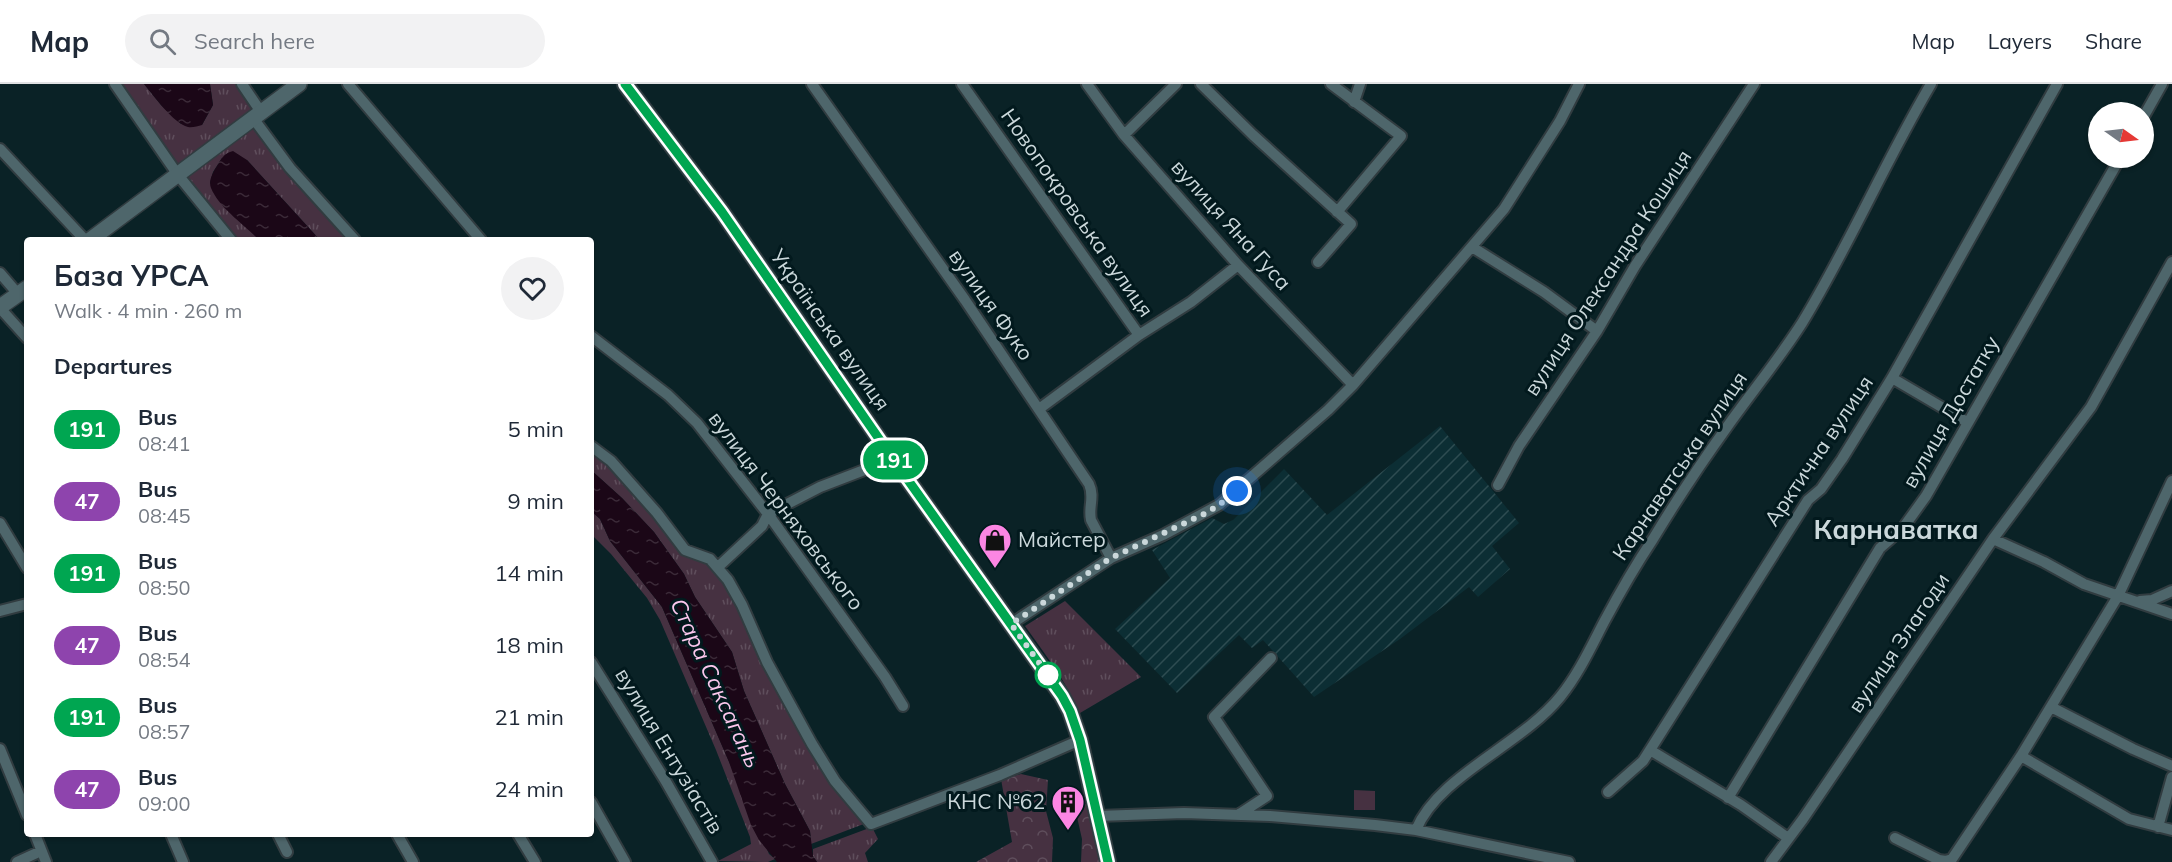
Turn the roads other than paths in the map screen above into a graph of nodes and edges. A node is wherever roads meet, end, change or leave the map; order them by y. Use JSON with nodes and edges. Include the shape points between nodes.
{"nodes":[{"id":1,"x":115,"y":84,"type":"edge"},
{"id":2,"x":242,"y":84,"type":"edge"},
{"id":3,"x":299,"y":84,"type":"edge"},
{"id":4,"x":348,"y":84,"type":"edge"},
{"id":5,"x":625,"y":84,"type":"edge"},
{"id":6,"x":812,"y":84,"type":"edge"},
{"id":7,"x":962,"y":84,"type":"edge"},
{"id":8,"x":1087,"y":84,"type":"edge"},
{"id":9,"x":1176,"y":84,"type":"edge"},
{"id":10,"x":1202,"y":84,"type":"edge"},
{"id":11,"x":1331,"y":84,"type":"edge"},
{"id":12,"x":1360,"y":84,"type":"edge"},
{"id":13,"x":1579,"y":84,"type":"edge"},
{"id":14,"x":1754,"y":84,"type":"edge"},
{"id":15,"x":1930,"y":84,"type":"edge"},
{"id":16,"x":2057,"y":84,"type":"edge"},
{"id":17,"x":2162,"y":84,"type":"edge"},
{"id":18,"x":1354,"y":102,"type":"junction"},
{"id":19,"x":2152,"y":102,"type":"edge"},
{"id":20,"x":257,"y":115,"type":"junction"},
{"id":21,"x":1124,"y":135,"type":"junction"},
{"id":22,"x":0,"y":149,"type":"edge"},
{"id":23,"x":2114,"y":168,"type":"edge"},
{"id":24,"x":183,"y":170,"type":"junction"},
{"id":25,"x":1337,"y":212,"type":"junction"},
{"id":26,"x":85,"y":237,"type":"edge"},
{"id":27,"x":92,"y":237,"type":"edge"},
{"id":28,"x":229,"y":237,"type":"edge"},
{"id":29,"x":352,"y":237,"type":"edge"},
{"id":30,"x":478,"y":237,"type":"edge"},
{"id":31,"x":1472,"y":247,"type":"junction"},
{"id":32,"x":1318,"y":262,"type":"dead end"},
{"id":33,"x":2172,"y":262,"type":"edge"},
{"id":34,"x":1238,"y":265,"type":"junction"},
{"id":35,"x":0,"y":273,"type":"edge"},
{"id":36,"x":22,"y":291,"type":"edge"},
{"id":37,"x":0,"y":308,"type":"edge"},
{"id":38,"x":1597,"y":331,"type":"junction"},
{"id":39,"x":1139,"y":334,"type":"junction"},
{"id":40,"x":24,"y":335,"type":"edge"},
{"id":41,"x":594,"y":338,"type":"edge"},
{"id":42,"x":1892,"y":378,"type":"junction"},
{"id":43,"x":1353,"y":385,"type":"junction"},
{"id":44,"x":1039,"y":410,"type":"junction"},
{"id":45,"x":1967,"y":422,"type":"junction"},
{"id":46,"x":594,"y":448,"type":"edge"},
{"id":47,"x":893,"y":459,"type":"junction"},
{"id":48,"x":2172,"y":481,"type":"edge"},
{"id":49,"x":1498,"y":485,"type":"dead end"},
{"id":50,"x":768,"y":514,"type":"junction"},
{"id":51,"x":0,"y":522,"type":"edge"},
{"id":52,"x":1993,"y":539,"type":"junction"},
{"id":53,"x":1111,"y":558,"type":"junction"},
{"id":54,"x":24,"y":563,"type":"edge"},
{"id":55,"x":718,"y":567,"type":"junction"},
{"id":56,"x":2172,"y":591,"type":"edge"},
{"id":57,"x":2118,"y":596,"type":"junction"},
{"id":58,"x":2133,"y":602,"type":"junction"},
{"id":59,"x":24,"y":605,"type":"edge"},
{"id":60,"x":0,"y":611,"type":"edge"},
{"id":61,"x":2172,"y":614,"type":"edge"},
{"id":62,"x":1011,"y":624,"type":"junction"},
{"id":63,"x":1271,"y":658,"type":"dead end"},
{"id":64,"x":594,"y":667,"type":"edge"},
{"id":65,"x":903,"y":706,"type":"dead end"},
{"id":66,"x":2050,"y":707,"type":"junction"},
{"id":67,"x":1080,"y":740,"type":"junction"},
{"id":68,"x":0,"y":749,"type":"edge"},
{"id":69,"x":1650,"y":750,"type":"junction"},
{"id":70,"x":2021,"y":756,"type":"junction"},
{"id":71,"x":2172,"y":765,"type":"edge"},
{"id":72,"x":2172,"y":777,"type":"edge"},
{"id":73,"x":1608,"y":792,"type":"dead end"},
{"id":74,"x":1728,"y":798,"type":"junction"},
{"id":75,"x":594,"y":807,"type":"edge"},
{"id":76,"x":24,"y":808,"type":"edge"},
{"id":77,"x":1238,"y":815,"type":"junction"},
{"id":78,"x":1098,"y":816,"type":"junction"},
{"id":79,"x":2158,"y":827,"type":"junction"},
{"id":80,"x":1416,"y":830,"type":"junction"},
{"id":81,"x":2172,"y":830,"type":"edge"},
{"id":82,"x":35,"y":837,"type":"edge"},
{"id":83,"x":172,"y":837,"type":"edge"},
{"id":84,"x":280,"y":837,"type":"edge"},
{"id":85,"x":399,"y":837,"type":"edge"},
{"id":86,"x":520,"y":837,"type":"edge"},
{"id":87,"x":1788,"y":838,"type":"junction"},
{"id":88,"x":1895,"y":838,"type":"dead end"},
{"id":89,"x":41,"y":851,"type":"junction"},
{"id":90,"x":287,"y":852,"type":"dead end"},
{"id":91,"x":17,"y":862,"type":"edge"},
{"id":92,"x":46,"y":862,"type":"edge"},
{"id":93,"x":183,"y":862,"type":"edge"},
{"id":94,"x":413,"y":862,"type":"edge"},
{"id":95,"x":535,"y":862,"type":"edge"},
{"id":96,"x":625,"y":862,"type":"edge"},
{"id":97,"x":712,"y":862,"type":"edge"},
{"id":98,"x":1108,"y":862,"type":"edge"},
{"id":99,"x":1569,"y":862,"type":"edge"},
{"id":100,"x":1771,"y":862,"type":"edge"}],
"edges":[{"from":1,"to":24,"type":"street"},
{"from":2,"to":20,"type":"street"},
{"from":3,"to":20,"type":"street"},
{"from":4,"to":30,"type":"street"},
{"from":5,"to":47,"type":"street","name":"Українська вулиця","via":[[729,221]]},
{"from":6,"to":44,"type":"street","name":"вулиця Фуко"},
{"from":7,"to":39,"type":"street","name":"Новопокровська вулиця"},
{"from":8,"to":21,"type":"street","name":"вулиця Яна Гуса"},
{"from":9,"to":21,"type":"street"},
{"from":10,"to":25,"type":"street"},
{"from":11,"to":18,"type":"street"},
{"from":12,"to":18,"type":"street"},
{"from":13,"to":31,"type":"street","via":[[1504,209]]},
{"from":14,"to":38,"type":"street","name":"вулиця Олександра Кошиця"},
{"from":15,"to":80,"type":"street","name":"Карнаватська вулиця","via":[[1800,325],[1654,537],[1560,697],[1530,726],[1445,790],[1429,806]]},
{"from":16,"to":42,"type":"street","name":"Арктична вулиця"},
{"from":17,"to":19,"type":"street"},
{"from":18,"to":25,"type":"street","via":[[1401,135]]},
{"from":20,"to":24,"type":"street"},
{"from":20,"to":29,"type":"street","via":[[290,168]]},
{"from":21,"to":34,"type":"street","name":"вулиця Яна Гуса"},
{"from":22,"to":26,"type":"street"},
{"from":23,"to":45,"type":"street","name":"вулиця Достатку"},
{"from":24,"to":27,"type":"street"},
{"from":24,"to":28,"type":"street"},
{"from":25,"to":32,"type":"street","via":[[1351,224]]},
{"from":31,"to":38,"type":"street"},
{"from":31,"to":43,"type":"street"},
{"from":33,"to":52,"type":"street","name":"вулиця Злагоди","via":[[2091,406]]},
{"from":34,"to":39,"type":"street","via":[[1191,302]]},
{"from":34,"to":43,"type":"street","name":"вулиця Яна Гуса"},
{"from":35,"to":36,"type":"street"},
{"from":36,"to":37,"type":"street"},
{"from":37,"to":40,"type":"street"},
{"from":38,"to":49,"type":"street","name":"вулиця Олександра Кошиця"},
{"from":39,"to":44,"type":"street"},
{"from":41,"to":50,"type":"street","name":"вулиця Черняховського","via":[[668,395],[697,423]]},
{"from":42,"to":45,"type":"street"},
{"from":42,"to":69,"type":"street","name":"Арктична вулиця","via":[[1842,459],[1808,500]]},
{"from":43,"to":53,"type":"street","via":[[1219,505]]},
{"from":44,"to":53,"type":"street","name":"вулиця Фуко","via":[[1089,484],[1091,520]]},
{"from":45,"to":74,"type":"street","name":"вулиця Достатку","via":[[1926,496],[1903,528],[1880,548]]},
{"from":46,"to":55,"type":"street","via":[[611,461],[685,550],[710,559]]},
{"from":47,"to":50,"type":"street"},
{"from":47,"to":62,"type":"street","name":"Українська вулиця"},
{"from":48,"to":57,"type":"street"},
{"from":50,"to":55,"type":"street","via":[[762,526]]},
{"from":50,"to":65,"type":"street","name":"вулиця Черняховського"},
{"from":51,"to":54,"type":"street"},
{"from":52,"to":57,"type":"street","via":[[2084,584]]},
{"from":52,"to":87,"type":"street","name":"вулиця Злагоди"},
{"from":53,"to":62,"type":"street"},
{"from":55,"to":67,"type":"street","via":[[742,605],[767,662],[812,744],[835,781],[871,824]]},
{"from":56,"to":58,"type":"street","via":[[2152,600]]},
{"from":57,"to":58,"type":"street"},
{"from":57,"to":66,"type":"street"},
{"from":58,"to":61,"type":"street"},
{"from":59,"to":60,"type":"street"},
{"from":62,"to":67,"type":"street","name":"Українська вулиця","via":[[1062,696]]},
{"from":63,"to":77,"type":"street","via":[[1214,717],[1267,796]]},
{"from":64,"to":97,"type":"street","name":"вулиця Ентузіастів"},
{"from":66,"to":70,"type":"street"},
{"from":66,"to":71,"type":"street"},
{"from":67,"to":78,"type":"street","name":"Українська вулиця"},
{"from":68,"to":76,"type":"street"},
{"from":69,"to":73,"type":"street","name":"Арктична вулиця"},
{"from":69,"to":74,"type":"street"},
{"from":70,"to":79,"type":"street","via":[[2129,819]]},
{"from":70,"to":88,"type":"street","via":[[1952,860],[1939,860]]},
{"from":72,"to":79,"type":"street"},
{"from":74,"to":87,"type":"street"},
{"from":75,"to":96,"type":"street"},
{"from":77,"to":78,"type":"street"},
{"from":77,"to":80,"type":"street"},
{"from":78,"to":98,"type":"street","name":"Українська вулиця"},
{"from":79,"to":81,"type":"street"},
{"from":80,"to":99,"type":"street"},
{"from":82,"to":89,"type":"street"},
{"from":83,"to":93,"type":"street"},
{"from":84,"to":90,"type":"street"},
{"from":85,"to":94,"type":"street"},
{"from":86,"to":95,"type":"street"},
{"from":87,"to":100,"type":"street","name":"вулиця Злагоди"},
{"from":89,"to":91,"type":"street"},
{"from":89,"to":92,"type":"street"}]}
